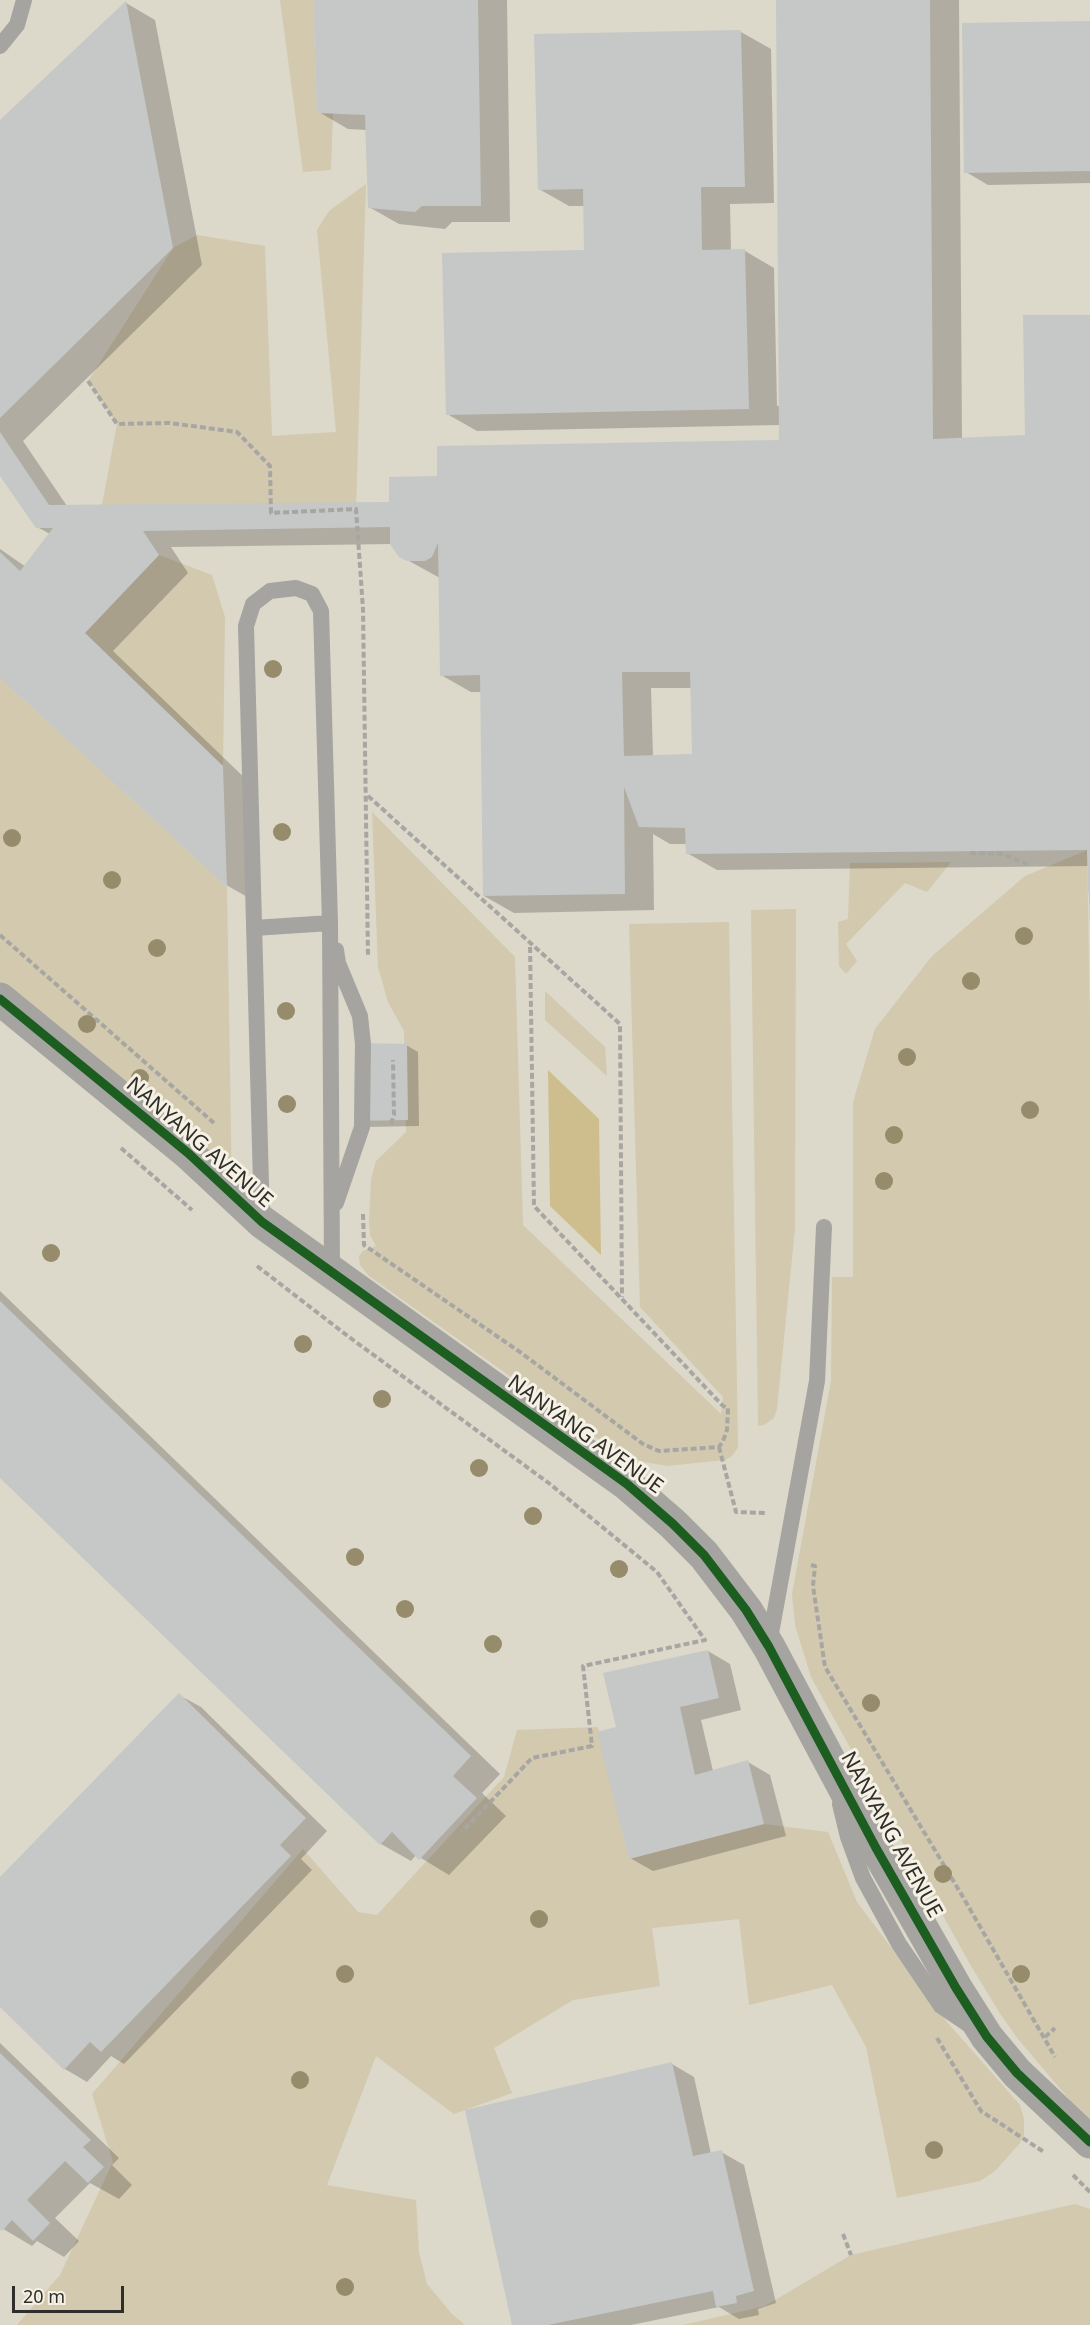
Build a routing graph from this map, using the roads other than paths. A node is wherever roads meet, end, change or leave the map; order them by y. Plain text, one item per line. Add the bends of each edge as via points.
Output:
1 (24, 0) edge
2 (0, 46) edge
3 (330, 923) junction
4 (254, 928) junction
5 (0, 999) edge
6 (333, 1214) junction
7 (262, 1222) junction
8 (824, 1227) dead end
9 (332, 1272) junction
10 (769, 1647) junction
11 (1090, 2142) edge

1 - 2 lane via 17,25
3 - 4 lane
3 - 4 lane via 321,611 312,594 296,588 270,591 253,604 246,626
3 - 6 lane
3 - 6 lane via 338,963 360,1016 363,1044 362,1126
4 - 7 lane
5 - 7 street, NANYANG AVENUE via 188,1153
6 - 9 lane
7 - 9 street, NANYANG AVENUE
8 - 10 lane via 817,1381
9 - 10 street, NANYANG AVENUE via 627,1485 666,1518 704,1555
10 - 11 street, NANYANG AVENUE via 916,1918 987,2037 1017,2073

